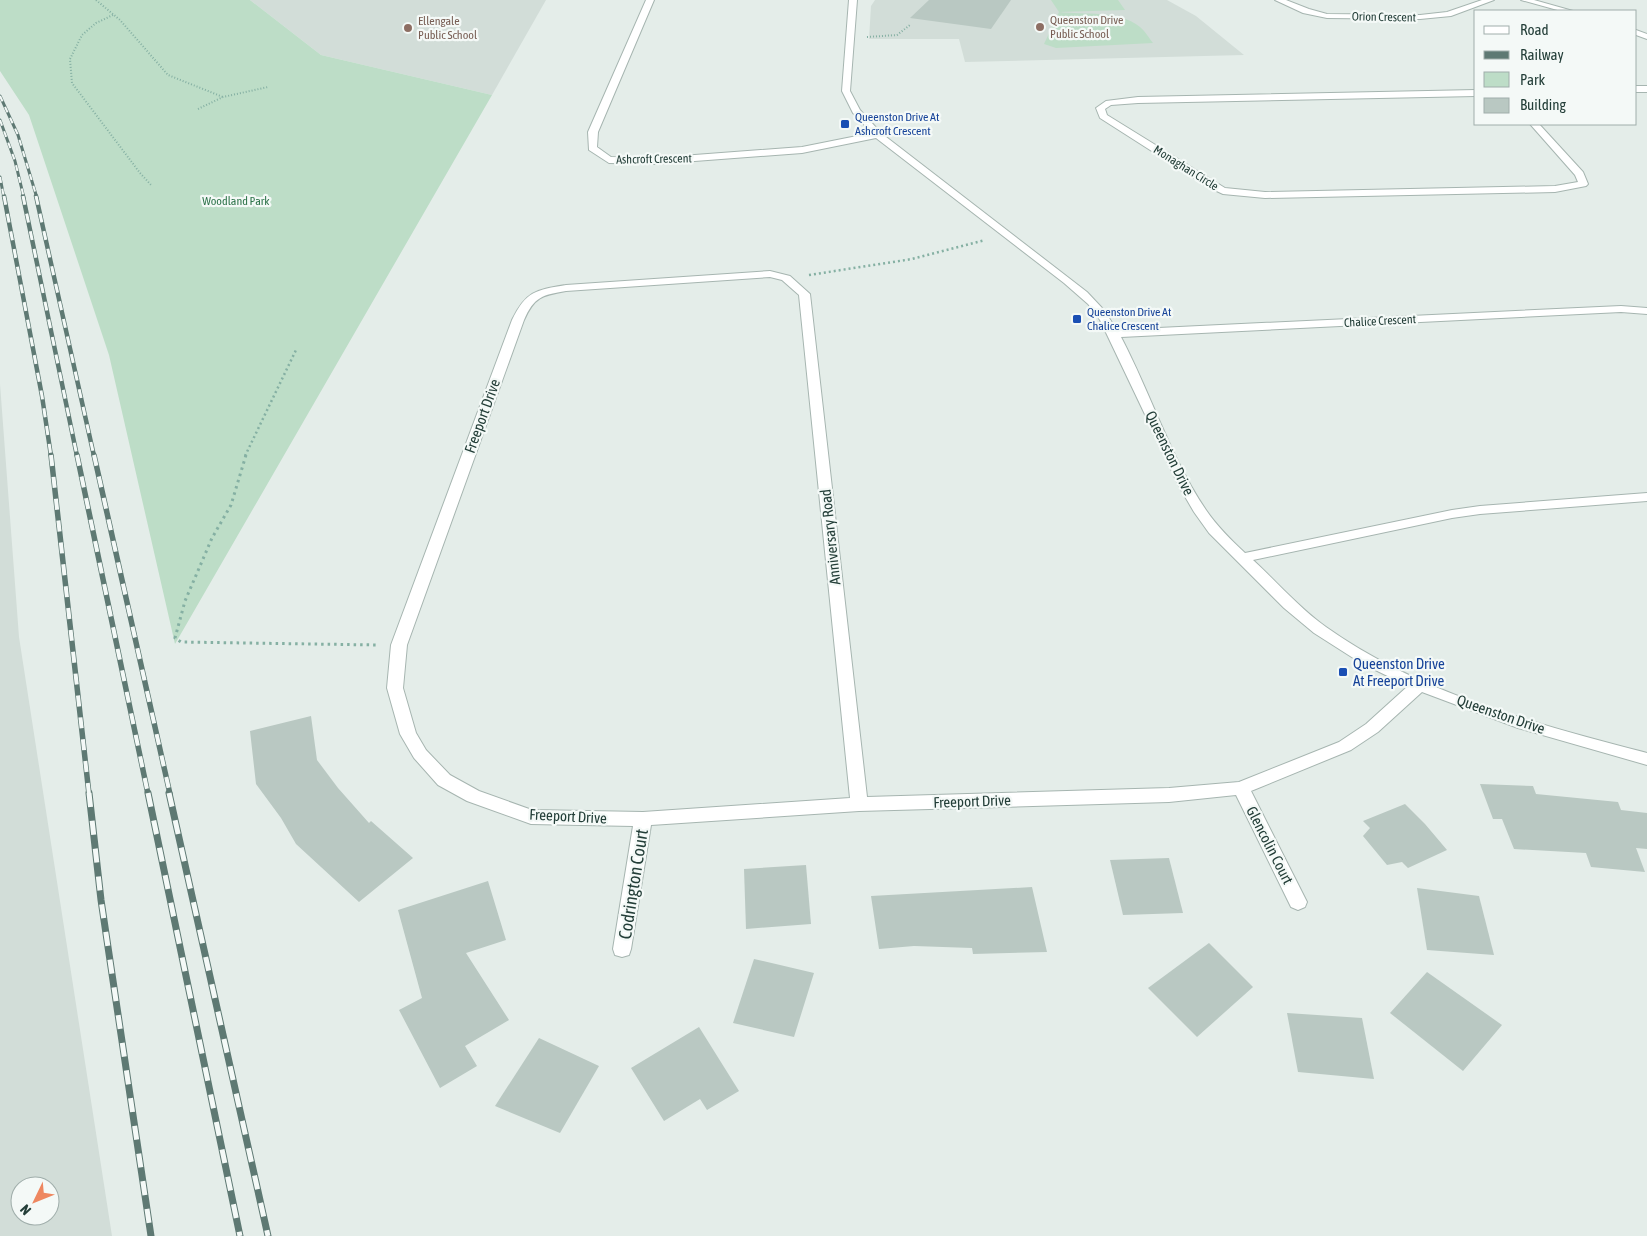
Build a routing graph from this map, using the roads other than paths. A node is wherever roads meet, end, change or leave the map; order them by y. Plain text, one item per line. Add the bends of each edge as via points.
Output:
1 (650, 0) edge
2 (852, 0) edge
3 (1279, 0) edge
4 (1490, 0) edge
5 (1525, 0) edge
6 (1565, 10) edge
7 (1474, 94) edge
8 (1535, 125) edge
9 (878, 135) junction
10 (786, 278) joint
11 (1647, 310) edge
12 (1114, 334) junction
13 (1647, 497) edge
14 (1242, 558) junction
15 (1420, 685) junction
16 (1647, 759) edge
17 (1241, 788) junction
18 (859, 804) junction
19 (643, 819) junction
20 (1298, 902) dead end
21 (622, 949) dead end

1 - 9 street, Ashcroft Crescent via 593,132 592,148 609,160 639,162 802,150
2 - 9 street, Queenston Drive via 846,91 856,111
3 - 4 street, Orion Crescent via 1327,16 1404,17 1442,15
5 - 6 street
7 - 8 street, Monaghan Circle via 1138,100 1109,103 1100,108 1103,116 1211,185 1223,191 1265,195 1547,189 1583,184 1580,174
9 - 12 street, Queenston Drive via 1068,281 1092,302
10 - 18 street, Anniversary Road via 804,294
10 - 19 street, Freeport Drive via 770,274 566,288 538,293 525,302 399,645 395,688 408,734 420,754 444,780 473,796 531,817
11 - 12 street, Chalice Crescent
12 - 14 street, Queenston Drive via 1177,471 1200,511
13 - 14 street via 1452,514
14 - 15 street, Queenston Drive via 1294,610 1330,636
15 - 16 street, Queenston Drive via 1490,712
15 - 17 street, Freeport Drive via 1372,728 1345,746
17 - 18 street, Freeport Drive via 1169,795
17 - 20 street, Glencolin Court
18 - 19 street, Freeport Drive
19 - 21 street, Codrington Court

